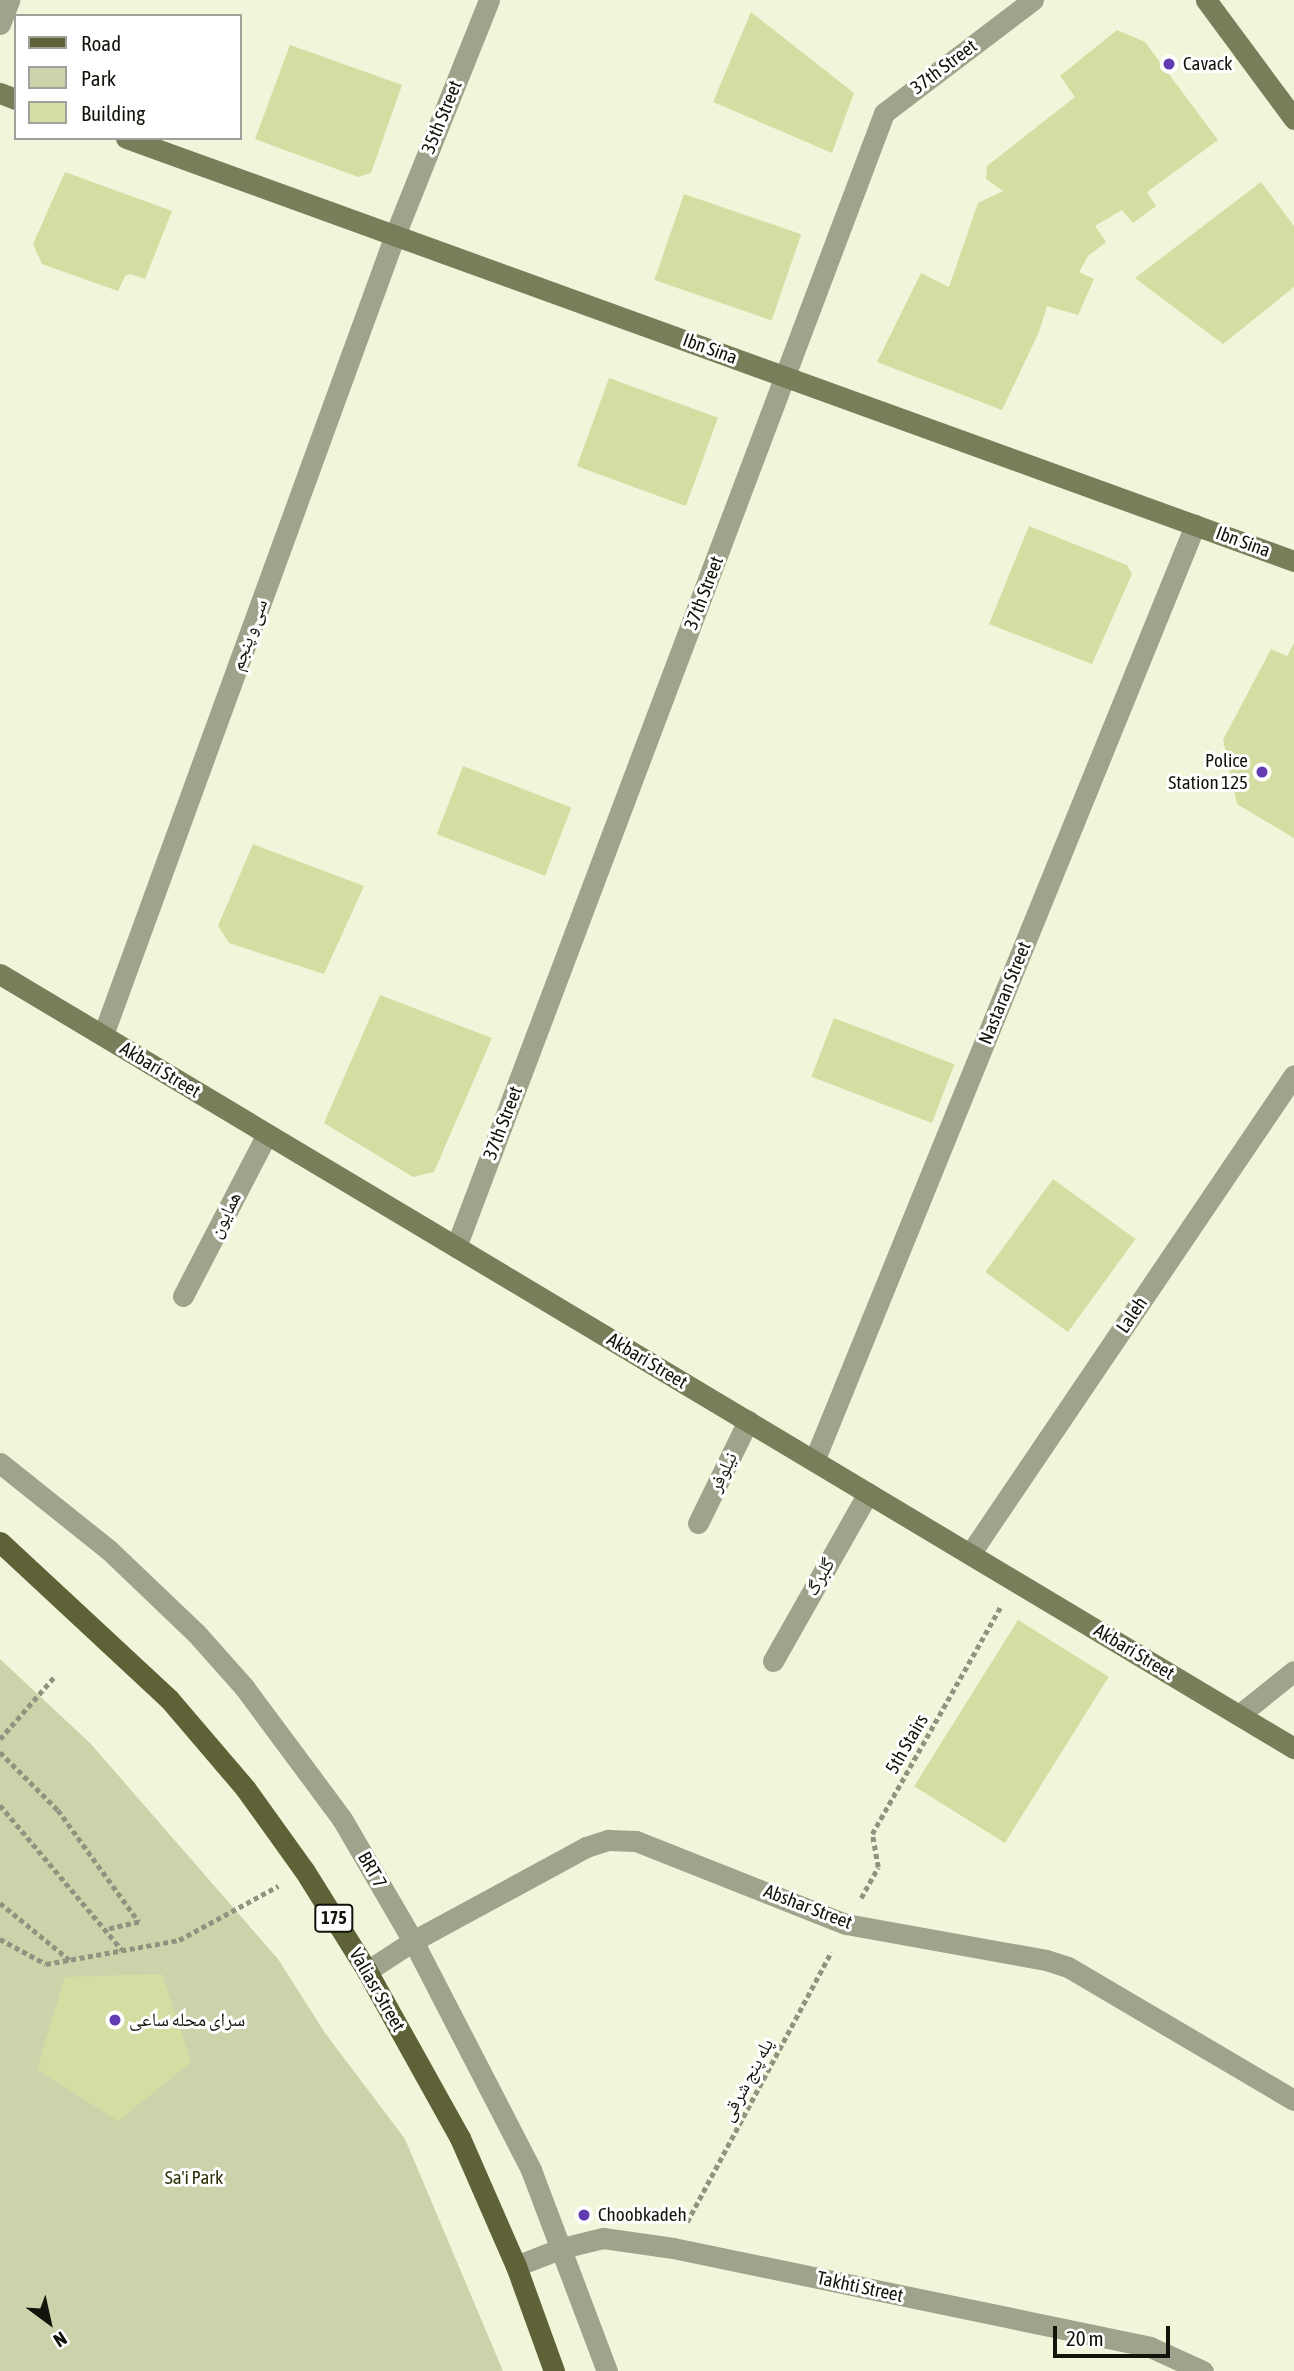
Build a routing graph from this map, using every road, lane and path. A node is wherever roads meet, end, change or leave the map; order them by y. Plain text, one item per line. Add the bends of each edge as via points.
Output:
1 (9, 0) edge
2 (489, 0) edge
3 (1033, 0) edge
4 (1206, 0) edge
5 (0, 24) edge
6 (1294, 119) edge
7 (132, 140) edge
8 (395, 234) junction
9 (786, 376) junction
10 (1195, 525) junction
11 (1294, 561) edge
12 (0, 974) edge
13 (103, 1035) junction
14 (1294, 1075) edge
15 (267, 1134) junction
16 (456, 1247) junction
17 (183, 1296) dead end
18 (748, 1421) junction
19 (814, 1461) junction
20 (0, 1463) edge
21 (868, 1493) junction
22 (698, 1523) dead end
23 (0, 1542) edge
24 (970, 1554) junction
25 (1015, 1581) junction
26 (772, 1661) dead end
27 (1294, 1671) edge
28 (55, 1676) dead end
29 (1239, 1715) junction
30 (0, 1739) edge
31 (1294, 1748) edge
32 (0, 1752) edge
33 (0, 1805) edge
34 (0, 1903) edge
35 (251, 1903) dead end
36 (845, 1924) junction
37 (105, 1930) junction
38 (0, 1939) edge
39 (413, 1941) junction
40 (122, 1951) junction
41 (70, 1960) junction
42 (367, 1971) junction
43 (1294, 2101) edge
44 (562, 2248) junction
45 (673, 2248) junction
46 (516, 2266) junction
47 (554, 2371) edge
48 (607, 2371) edge
49 (1203, 2371) edge

1 - 5 street
2 - 8 street, 35th Street
3 - 9 street, 37th Street via 884,113
4 - 6 street
7 - 8 street, Ibn Sina
8 - 9 street, Ibn Sina
8 - 13 street, سی و پنجم
9 - 10 street, Ibn Sina
9 - 16 street, 37th Street
10 - 11 street, Ibn Sina
10 - 19 street, Nastaran Street
12 - 13 street, Akbari Street
13 - 15 street, Akbari Street
14 - 24 street, Laleh
15 - 16 street, Akbari Street
15 - 17 street, همایون
16 - 18 street, Akbari Street
18 - 19 street, Akbari Street
18 - 22 street, نیلوفر
19 - 21 street, Akbari Street
20 - 39 street, BRT 7 via 148,1586 244,1687 342,1819
21 - 24 street, Akbari Street
21 - 26 street, گلبرگ
23 - 42 main road, Valiasr Street / 175 via 169,1699 245,1788 304,1870
24 - 25 street, Akbari Street
25 - 29 street, Akbari Street
25 - 36 path, 5th Stairs via 872,1834 878,1867
27 - 29 street
28 - 30 path
29 - 31 street, Akbari Street
32 - 37 path via 58,1810 139,1922
33 - 37 path
34 - 41 path
35 - 40 path via 179,1940
36 - 39 street, Abshar Street via 664,1850 636,1841 608,1840 586,1847
36 - 43 street, Abshar Street via 1068,1967
36 - 45 path, پله پنج شرقی
37 - 40 path
38 - 41 path via 46,1964
39 - 42 street, Abshar Street
39 - 44 street, BRT 7 via 531,2169
40 - 41 path
42 - 46 main road, Valiasr Street / 175 via 460,2138
44 - 45 street, Takhti Street via 603,2238
44 - 46 street, Takhti Street
44 - 48 street, BRT 7
45 - 49 street, Takhti Street via 1150,2347
46 - 47 main road, Valiasr Street / 175

